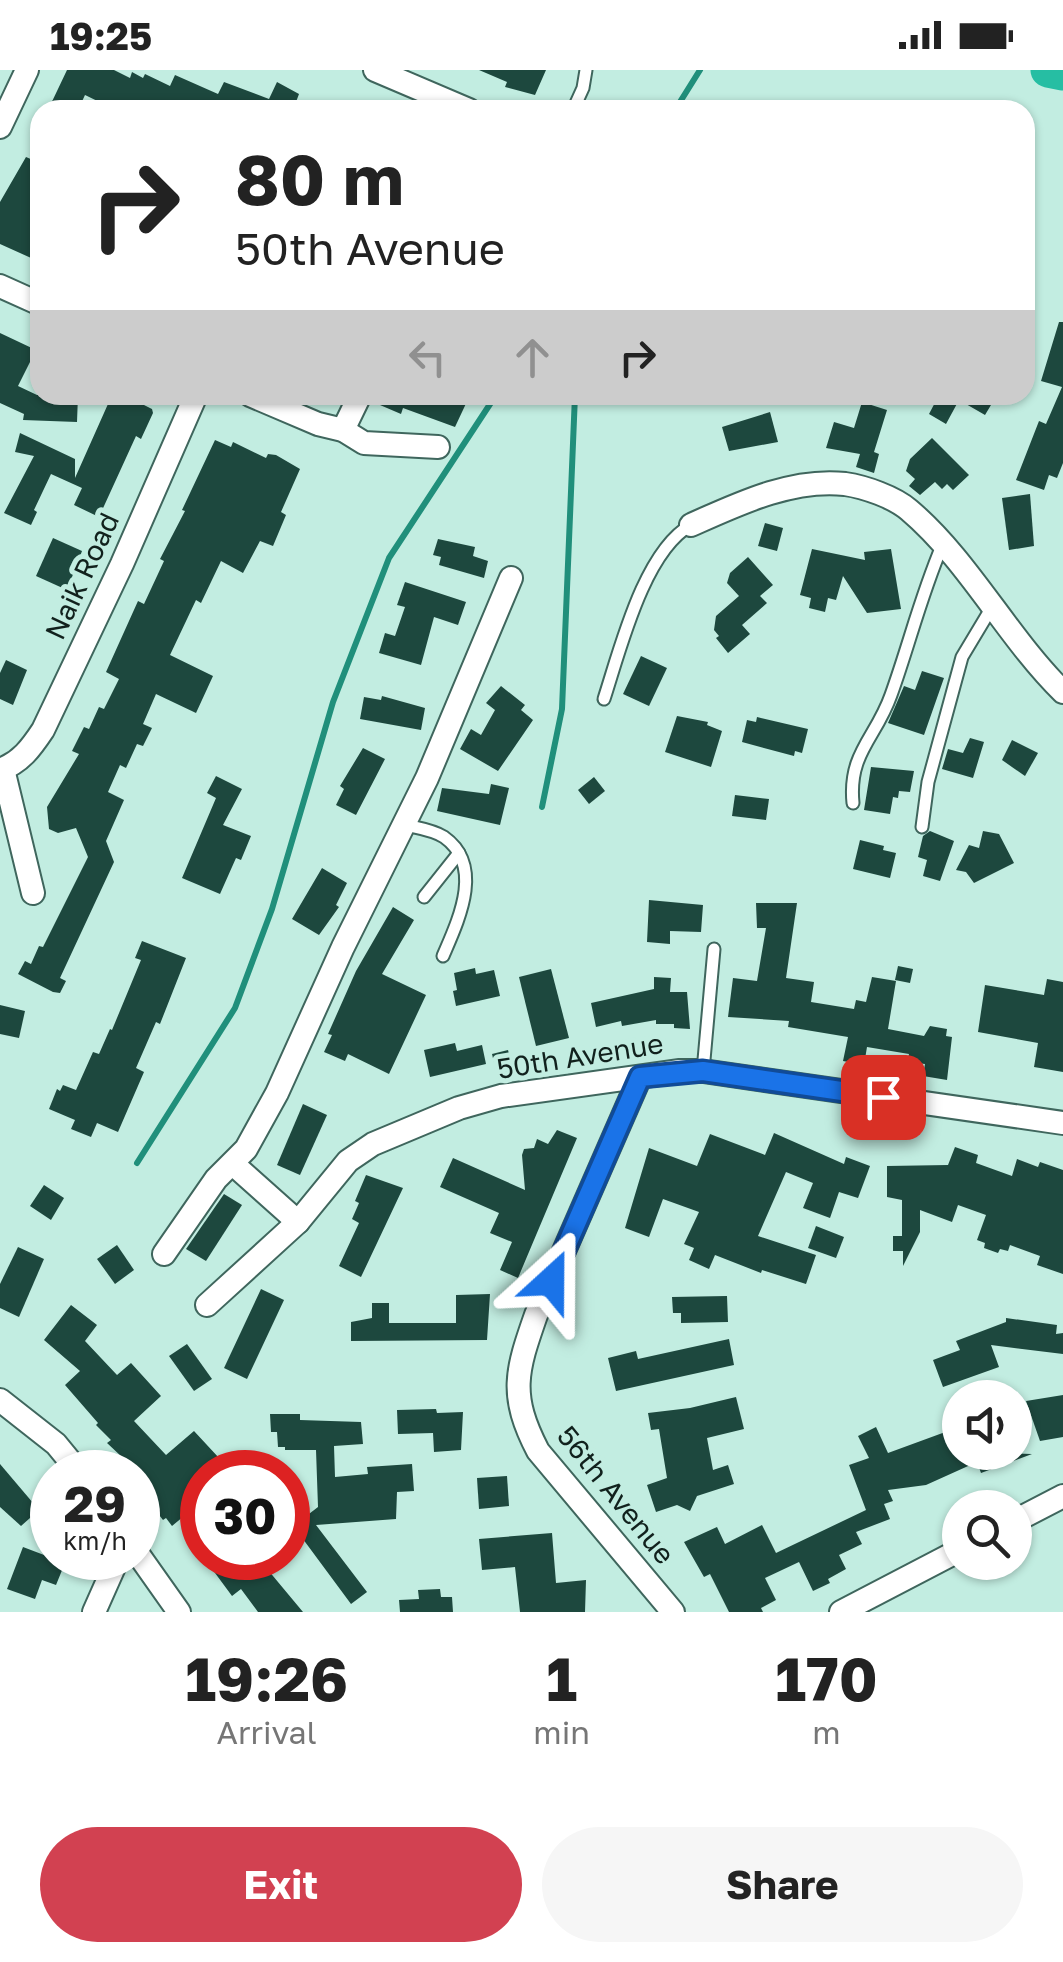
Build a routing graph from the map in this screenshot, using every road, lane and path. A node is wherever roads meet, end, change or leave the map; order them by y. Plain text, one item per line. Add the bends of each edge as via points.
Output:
1 (27, 70) edge
2 (375, 70) edge
3 (586, 70) edge
4 (446, 100) edge
5 (578, 100) edge
6 (0, 127) edge
7 (0, 286) edge
8 (30, 300) edge
9 (192, 405) edge
10 (273, 405) edge
11 (355, 405) edge
12 (343, 430) junction
13 (438, 447) dead end
14 (691, 525) joint
15 (942, 546) junction
16 (510, 578) dead end
17 (992, 607) junction
18 (1063, 692) edge
19 (604, 699) dead end
20 (2, 769) edge
21 (853, 803) dead end
22 (405, 825) junction
23 (922, 827) dead end
24 (459, 853) junction
25 (33, 893) dead end
26 (424, 898) dead end
27 (714, 949) dead end
28 (444, 956) dead end
29 (703, 1071) junction
30 (640, 1077) junction
31 (1063, 1123) edge
32 (233, 1164) junction
33 (298, 1222) junction
34 (164, 1254) dead end
35 (208, 1305) dead end
36 (0, 1400) edge
37 (61, 1450) edge
38 (1063, 1496) edge
39 (1032, 1512) edge
40 (942, 1559) edge
41 (108, 1580) edge
42 (157, 1580) edge
43 (94, 1612) edge
44 (180, 1612) edge
45 (674, 1612) edge
46 (841, 1612) edge

1 - 6 street
2 - 4 street
3 - 5 lane
7 - 8 street
9 - 20 street, Naik Road via 43,730 30,750
10 - 12 street
11 - 12 street
12 - 13 street via 364,442
14 - 15 street via 767,494 844,484 907,508
14 - 19 lane via 647,578
15 - 17 street
15 - 21 lane via 891,697 852,770
16 - 22 street
17 - 18 street
17 - 23 lane via 962,657
20 - 25 street, Naik Road
22 - 24 lane via 440,834
22 - 32 street via 277,1092
24 - 26 lane
24 - 28 lane via 463,910
27 - 29 lane
29 - 30 street, 50th Avenue
29 - 31 street, 50th Avenue
30 - 33 street, 50th Avenue via 501,1096 406,1128 348,1160
30 - 45 street, 56th Avenue via 536,1315 518,1396 522,1422 538,1451
32 - 33 street
32 - 34 street
33 - 35 street, 50th Avenue
36 - 37 street
38 - 39 street
40 - 46 street
41 - 43 street
42 - 44 street

